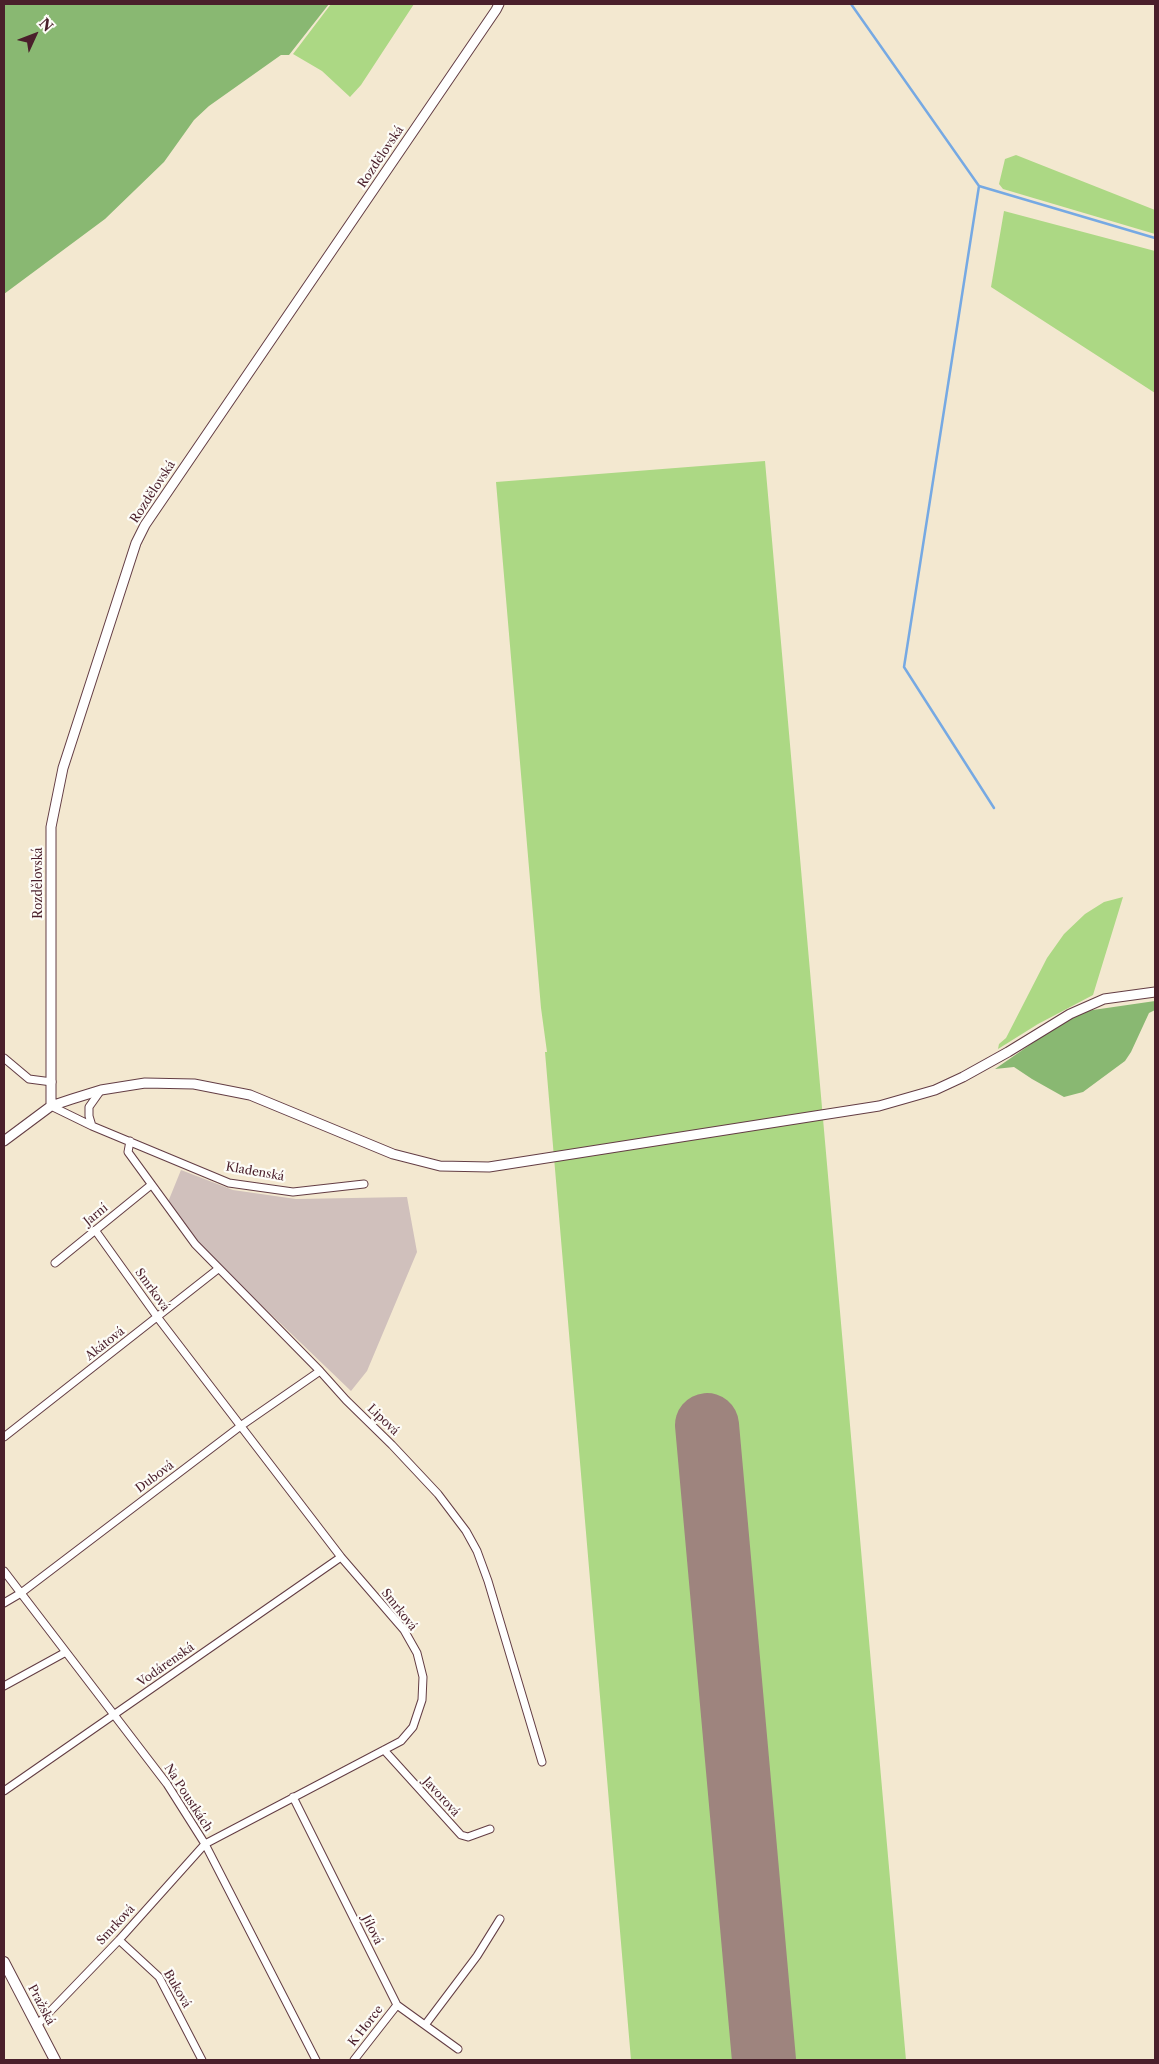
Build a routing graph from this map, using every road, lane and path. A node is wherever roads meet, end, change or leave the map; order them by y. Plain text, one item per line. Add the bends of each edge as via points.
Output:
1 (499, 4) edge
2 (1155, 992) edge
3 (4, 1058) edge
4 (52, 1082) junction
5 (101, 1090) junction
6 (50, 1106) junction
7 (92, 1126) junction
8 (4, 1141) edge
9 (130, 1141) junction
10 (364, 1184) dead end
11 (152, 1185) junction
12 (94, 1230) junction
13 (55, 1263) dead end
14 (218, 1269) junction
15 (158, 1318) junction
16 (320, 1371) junction
17 (242, 1425) junction
18 (4, 1437) edge
19 (341, 1557) junction
20 (4, 1571) edge
21 (21, 1593) junction
22 (4, 1603) edge
23 (66, 1652) junction
24 (4, 1686) edge
25 (114, 1715) junction
26 (384, 1750) junction
27 (542, 1762) dead end
28 (4, 1791) edge
29 (293, 1797) junction
30 (490, 1829) dead end
31 (205, 1844) junction
32 (500, 1919) dead end
33 (118, 1940) junction
34 (4, 1962) edge
35 (397, 2005) junction
36 (37, 2025) junction
37 (425, 2025) junction
38 (458, 2049) dead end
39 (55, 2060) edge
40 (202, 2060) edge
41 (316, 2060) edge
42 (354, 2060) edge

1 - 4 street, Rozdělovská via 145,525 136,543 63,768 51,827
2 - 5 street via 1104,999 1070,1014 1008,1052 935,1090 879,1106 489,1167 440,1166 393,1154 250,1095 194,1084 145,1083
3 - 4 street via 29,1079
4 - 6 street, Rozdělovská
5 - 6 street
5 - 7 street via 89,1107
6 - 7 street, Kladenská
6 - 8 street
7 - 9 street, Kladenská
9 - 10 street, Kladenská via 229,1183 294,1192
9 - 11 street, Lipová via 128,1152
11 - 12 street, Jarní
11 - 14 street, Lipová via 195,1244
12 - 13 street, Jarní
12 - 15 street, Smrková
14 - 15 street, Akátová
14 - 16 street, Lipová
15 - 17 street, Smrková
15 - 18 street, Akátová
16 - 17 street, Dubová
16 - 27 street, Lipová via 431,1487 466,1531 488,1582
17 - 19 street, Smrková
17 - 21 street, Dubová
19 - 25 street, Vodárenská
19 - 26 street, Smrková via 404,1630 417,1653 423,1677 422,1700 412,1727 401,1740
20 - 21 street, Na Poustkách
21 - 22 street, Dubová
21 - 23 street, Na Poustkách
23 - 24 street
23 - 25 street, Na Poustkách
25 - 28 street, Vodárenská
25 - 31 street, Na Poustkách via 168,1784
26 - 29 street, Smrková
26 - 30 street, Javorová via 461,1835 468,1837
29 - 31 street, Smrková
29 - 35 street, Jílová
31 - 33 street, Smrková
31 - 41 street, Na Poustkách
32 - 37 street
33 - 36 street, Smrková
33 - 40 street, Buková via 159,1977
34 - 36 main road, Pražská
35 - 37 street, Jílová
35 - 42 street, K Horce
36 - 39 main road, Pražská
37 - 38 street, Jílová

